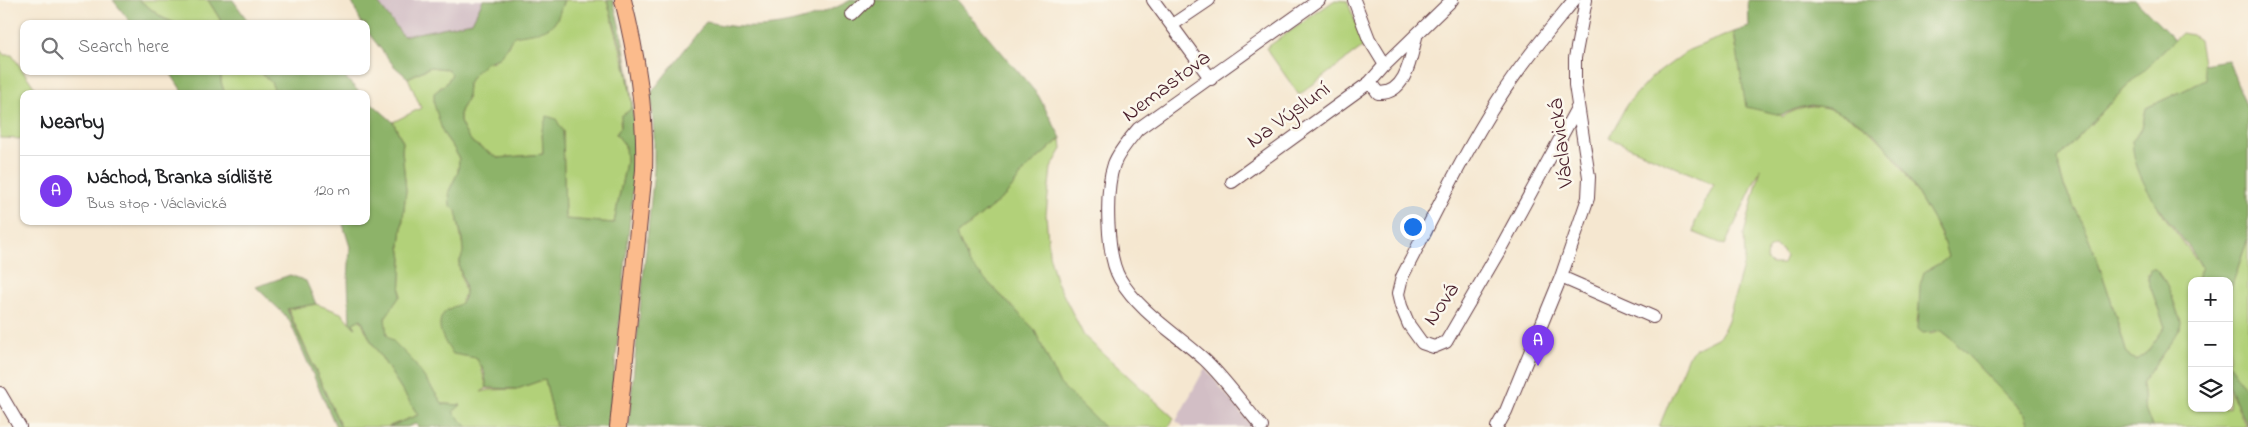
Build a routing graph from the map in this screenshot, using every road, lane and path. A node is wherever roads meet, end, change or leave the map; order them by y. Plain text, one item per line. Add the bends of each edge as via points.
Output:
1 (622, 0) edge
2 (867, 0) edge
3 (1153, 0) edge
4 (1209, 0) edge
5 (1319, 0) edge
6 (1354, 0) edge
7 (1452, 0) edge
8 (1574, 0) edge
9 (1586, 0) edge
10 (852, 15) dead end
11 (1172, 25) junction
12 (1416, 37) junction
13 (1385, 65) junction
14 (1211, 79) junction
15 (1370, 82) junction
16 (1578, 106) junction
17 (1232, 182) dead end
18 (1561, 277) junction
19 (1653, 317) dead end
20 (0, 393) edge
21 (20, 427) edge
22 (618, 427) edge
23 (1262, 427) edge
24 (1497, 427) edge

1 - 22 main road via 642,94 645,136
2 - 10 street
3 - 11 street
4 - 11 street
5 - 14 street, Nemastova
6 - 13 street via 1369,39
7 - 12 street, Na Výsluní
8 - 16 street, Nová via 1497,101 1402,277 1398,294 1401,306 1422,343 1434,347 1446,342
9 - 16 street, Václavická via 1575,58
11 - 14 street
12 - 13 street, Na Výsluní
12 - 15 street, Na Výsluní via 1400,83 1385,93 1378,93
13 - 15 street, Na Výsluní
14 - 23 street, Nemastova via 1138,130 1125,145 1114,164 1108,204 1109,245 1119,278 1136,301 1206,361
15 - 17 street, Na Výsluní
16 - 18 street, Václavická via 1589,177 1588,198
18 - 19 street
18 - 24 street, Václavická
20 - 21 street

